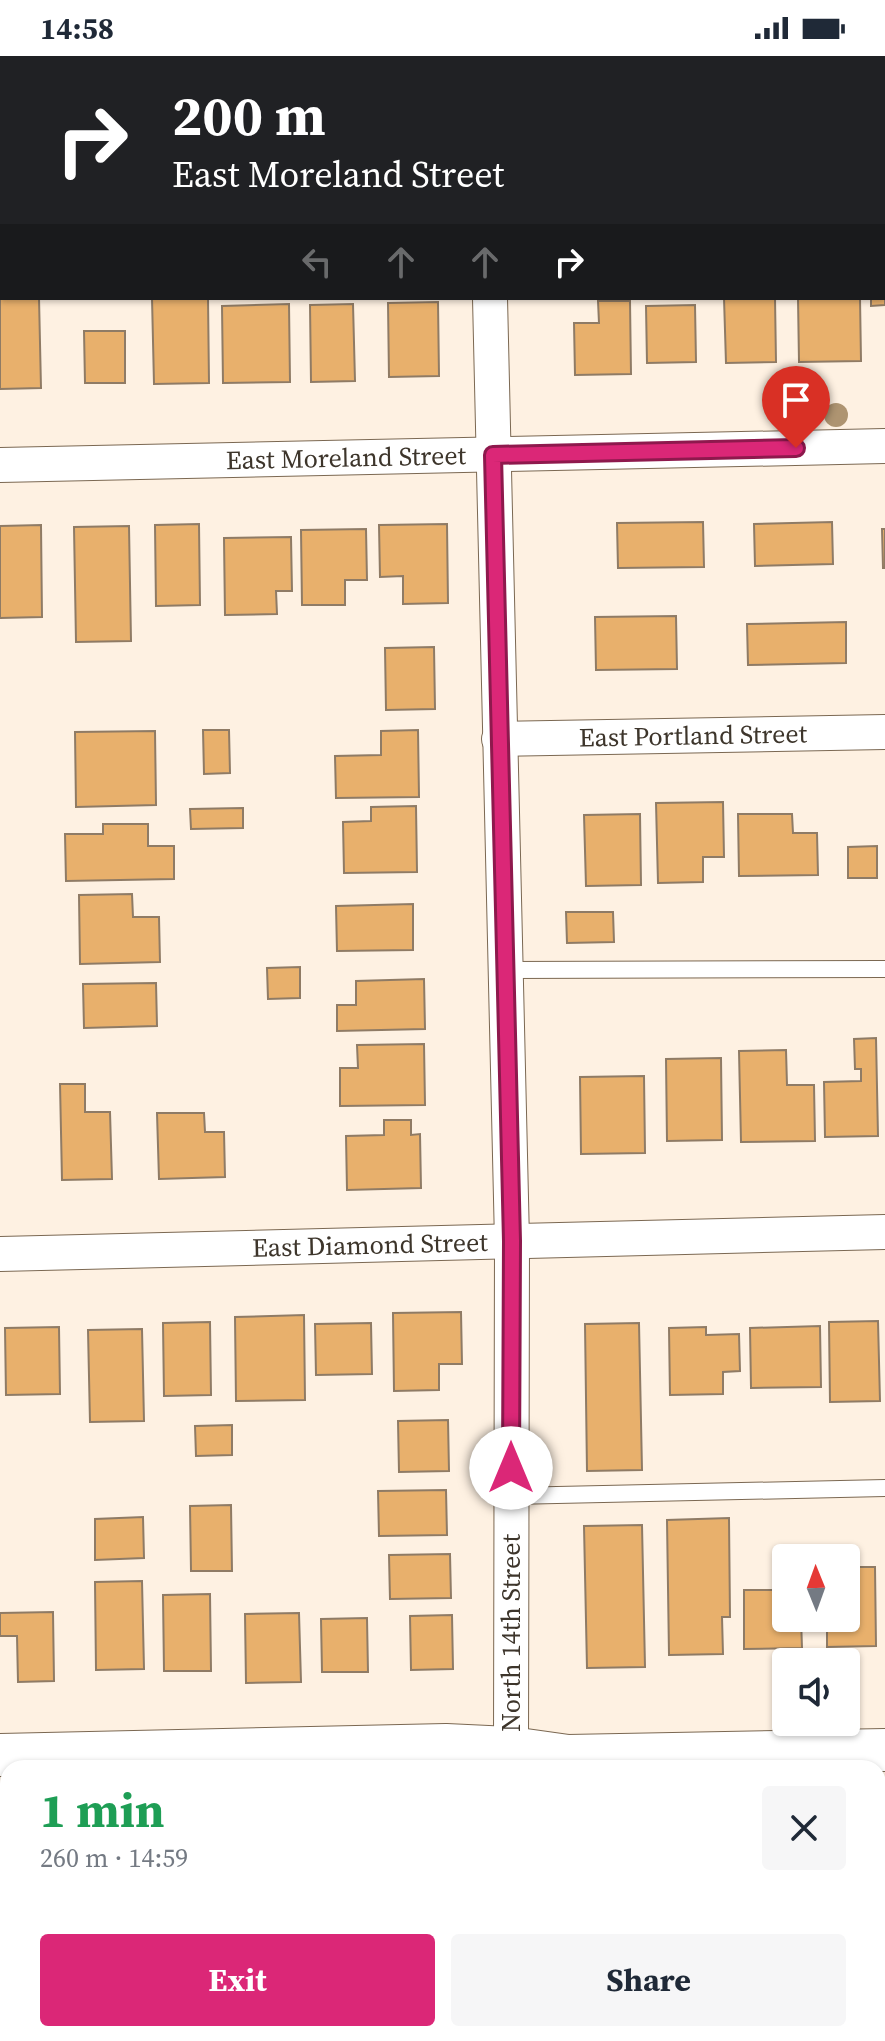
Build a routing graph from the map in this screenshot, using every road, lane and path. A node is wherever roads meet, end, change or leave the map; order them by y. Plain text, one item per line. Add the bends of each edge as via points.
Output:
1 (490, 300) edge
2 (885, 446) edge
3 (493, 455) junction
4 (0, 465) edge
5 (885, 732) edge
6 (499, 739) junction
7 (885, 969) edge
8 (505, 970) junction
9 (885, 1232) edge
10 (512, 1241) junction
11 (0, 1254) edge
12 (885, 1488) edge
13 (511, 1496) junction
14 (885, 1750) edge
15 (0, 1755) edge
16 (510, 1758) edge
17 (777, 1760) edge

1 - 3 street, North 14th Street
2 - 3 street, East Moreland Street
3 - 4 street, East Moreland Street
3 - 6 street, North 14th Street
5 - 6 street, East Portland Street
6 - 8 street, North 14th Street
7 - 8 lane
8 - 10 street, North 14th Street
9 - 10 street, East Diamond Street
10 - 11 street, East Diamond Street
10 - 13 street, North 14th Street
12 - 13 lane
13 - 16 street, North 14th Street
14 - 17 street
15 - 16 street via 446,1745
16 - 17 street

